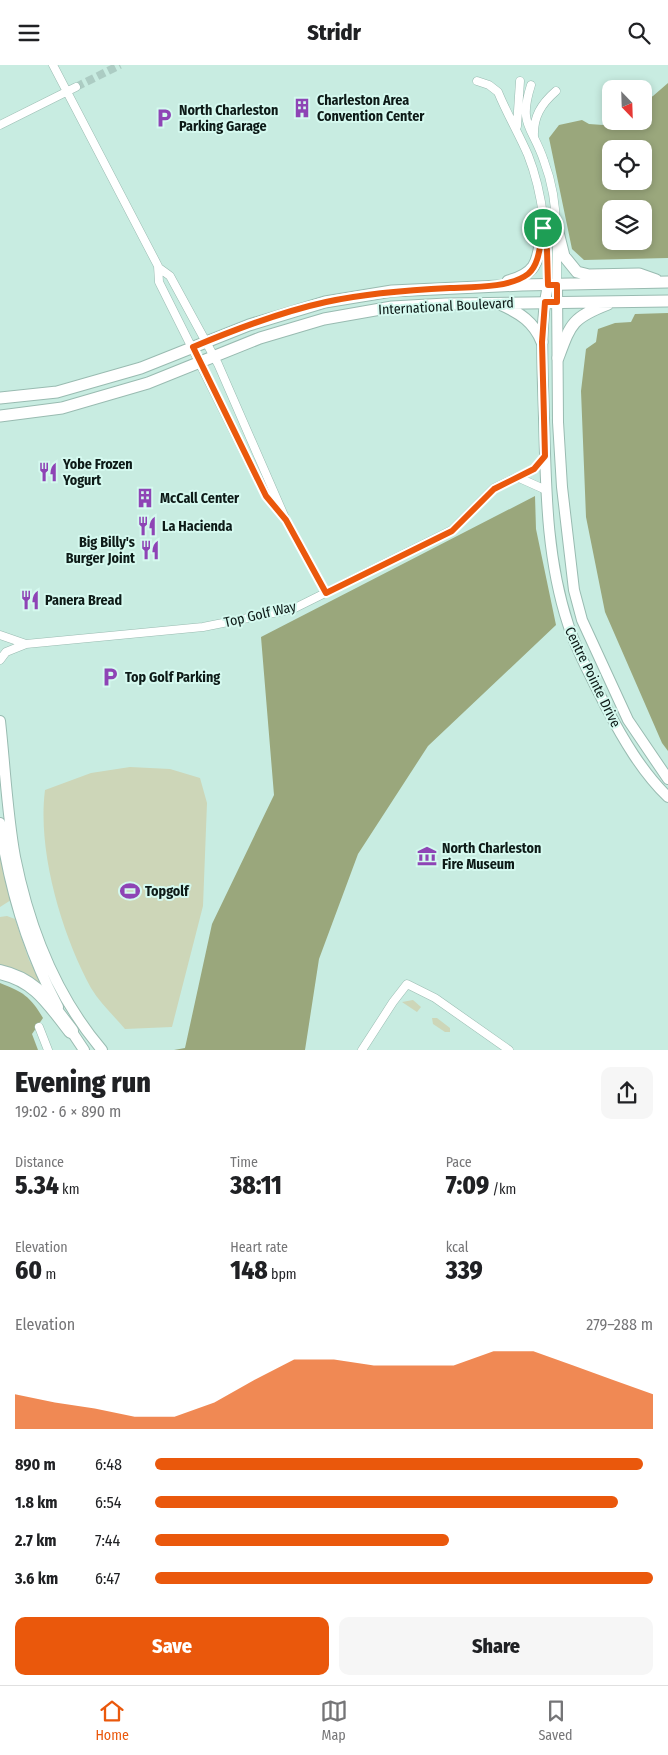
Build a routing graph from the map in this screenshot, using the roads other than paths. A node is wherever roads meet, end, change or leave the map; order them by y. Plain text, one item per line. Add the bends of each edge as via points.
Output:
1 (53, 65) edge
2 (477, 81) dead end
3 (520, 81) dead end
4 (531, 85) dead end
5 (76, 87) tunnel mouth
6 (556, 91) dead end
7 (67, 92) junction
8 (0, 125) edge
9 (517, 129) junction
10 (534, 139) junction
11 (556, 224) junction
12 (543, 228) junction
13 (159, 268) junction
14 (665, 282) edge
15 (553, 285) junction
16 (490, 286) junction
17 (614, 301) junction
18 (668, 301) edge
19 (496, 302) junction
20 (545, 302) junction
21 (557, 302) junction
22 (205, 342) junction
23 (542, 342) junction
24 (193, 347) junction
25 (213, 357) junction
26 (558, 357) junction
27 (200, 362) junction
28 (0, 398) edge
29 (0, 416) edge
30 (545, 456) junction
31 (517, 477) junction
32 (546, 490) junction
33 (286, 520) junction
34 (326, 593) junction
35 (0, 635) edge
36 (26, 644) junction
37 (0, 660) edge
38 (0, 721) edge
39 (668, 779) edge
40 (668, 797) edge
41 (0, 823) edge
42 (0, 972) edge
43 (39, 1027) dead end
44 (70, 1031) junction
45 (48, 1050) edge
46 (84, 1050) edge
47 (102, 1050) edge
48 (362, 1050) edge
49 (508, 1050) edge

1 - 7 street
2 - 9 street via 498,92
3 - 9 street
4 - 10 street via 525,118
5 - 7 street
6 - 10 street via 545,100 537,114
7 - 8 street
7 - 13 street
9 - 12 street via 535,178
10 - 11 street via 550,183
11 - 14 main road via 564,256 577,272 589,275 639,274
11 - 15 street
12 - 15 street
12 - 16 main road via 533,269 520,278
13 - 22 street via 170,276
13 - 24 street via 159,282
14 - 15 main road, International Boulevard
15 - 16 main road, International Boulevard
15 - 20 street, Centre Pointe Drive
15 - 21 street, Centre Pointe Drive
16 - 22 main road, International Boulevard via 392,291 325,302
17 - 18 main road, International Boulevard
17 - 21 main road, International Boulevard
17 - 26 main road via 576,319 568,330
19 - 20 main road, International Boulevard
19 - 23 main road via 525,317
19 - 25 main road, International Boulevard via 392,307 324,319 260,338
20 - 21 main road, International Boulevard
20 - 23 street, Centre Pointe Drive
21 - 26 street, Centre Pointe Drive
22 - 24 main road, International Boulevard
22 - 25 street
23 - 30 street, Centre Pointe Drive
24 - 27 street
24 - 28 main road, International Boulevard via 142,368 57,392
25 - 27 main road, International Boulevard
25 - 33 street via 268,473
26 - 39 street, Centre Pointe Drive via 558,422 574,591 582,620 628,721
27 - 29 main road, International Boulevard via 152,381 62,408
27 - 33 street via 266,496
30 - 31 street, Top Golf Way via 534,469
30 - 32 street, Centre Pointe Drive
31 - 32 street
31 - 34 street, Top Golf Way via 494,489 452,531
32 - 40 street, Centre Pointe Drive via 550,544 564,610 582,659 618,729 651,781
33 - 34 street
34 - 36 street, Top Golf Way via 293,609 203,627
35 - 36 street, Top Golf Way
36 - 37 street, Top Golf Way via 6,652
38 - 47 street via 15,857 40,945 60,991
41 - 44 street via 5,859 30,947
42 - 44 highway via 17,976 32,985
43 - 45 street
44 - 46 street
48 - 49 street via 407,984 435,998

